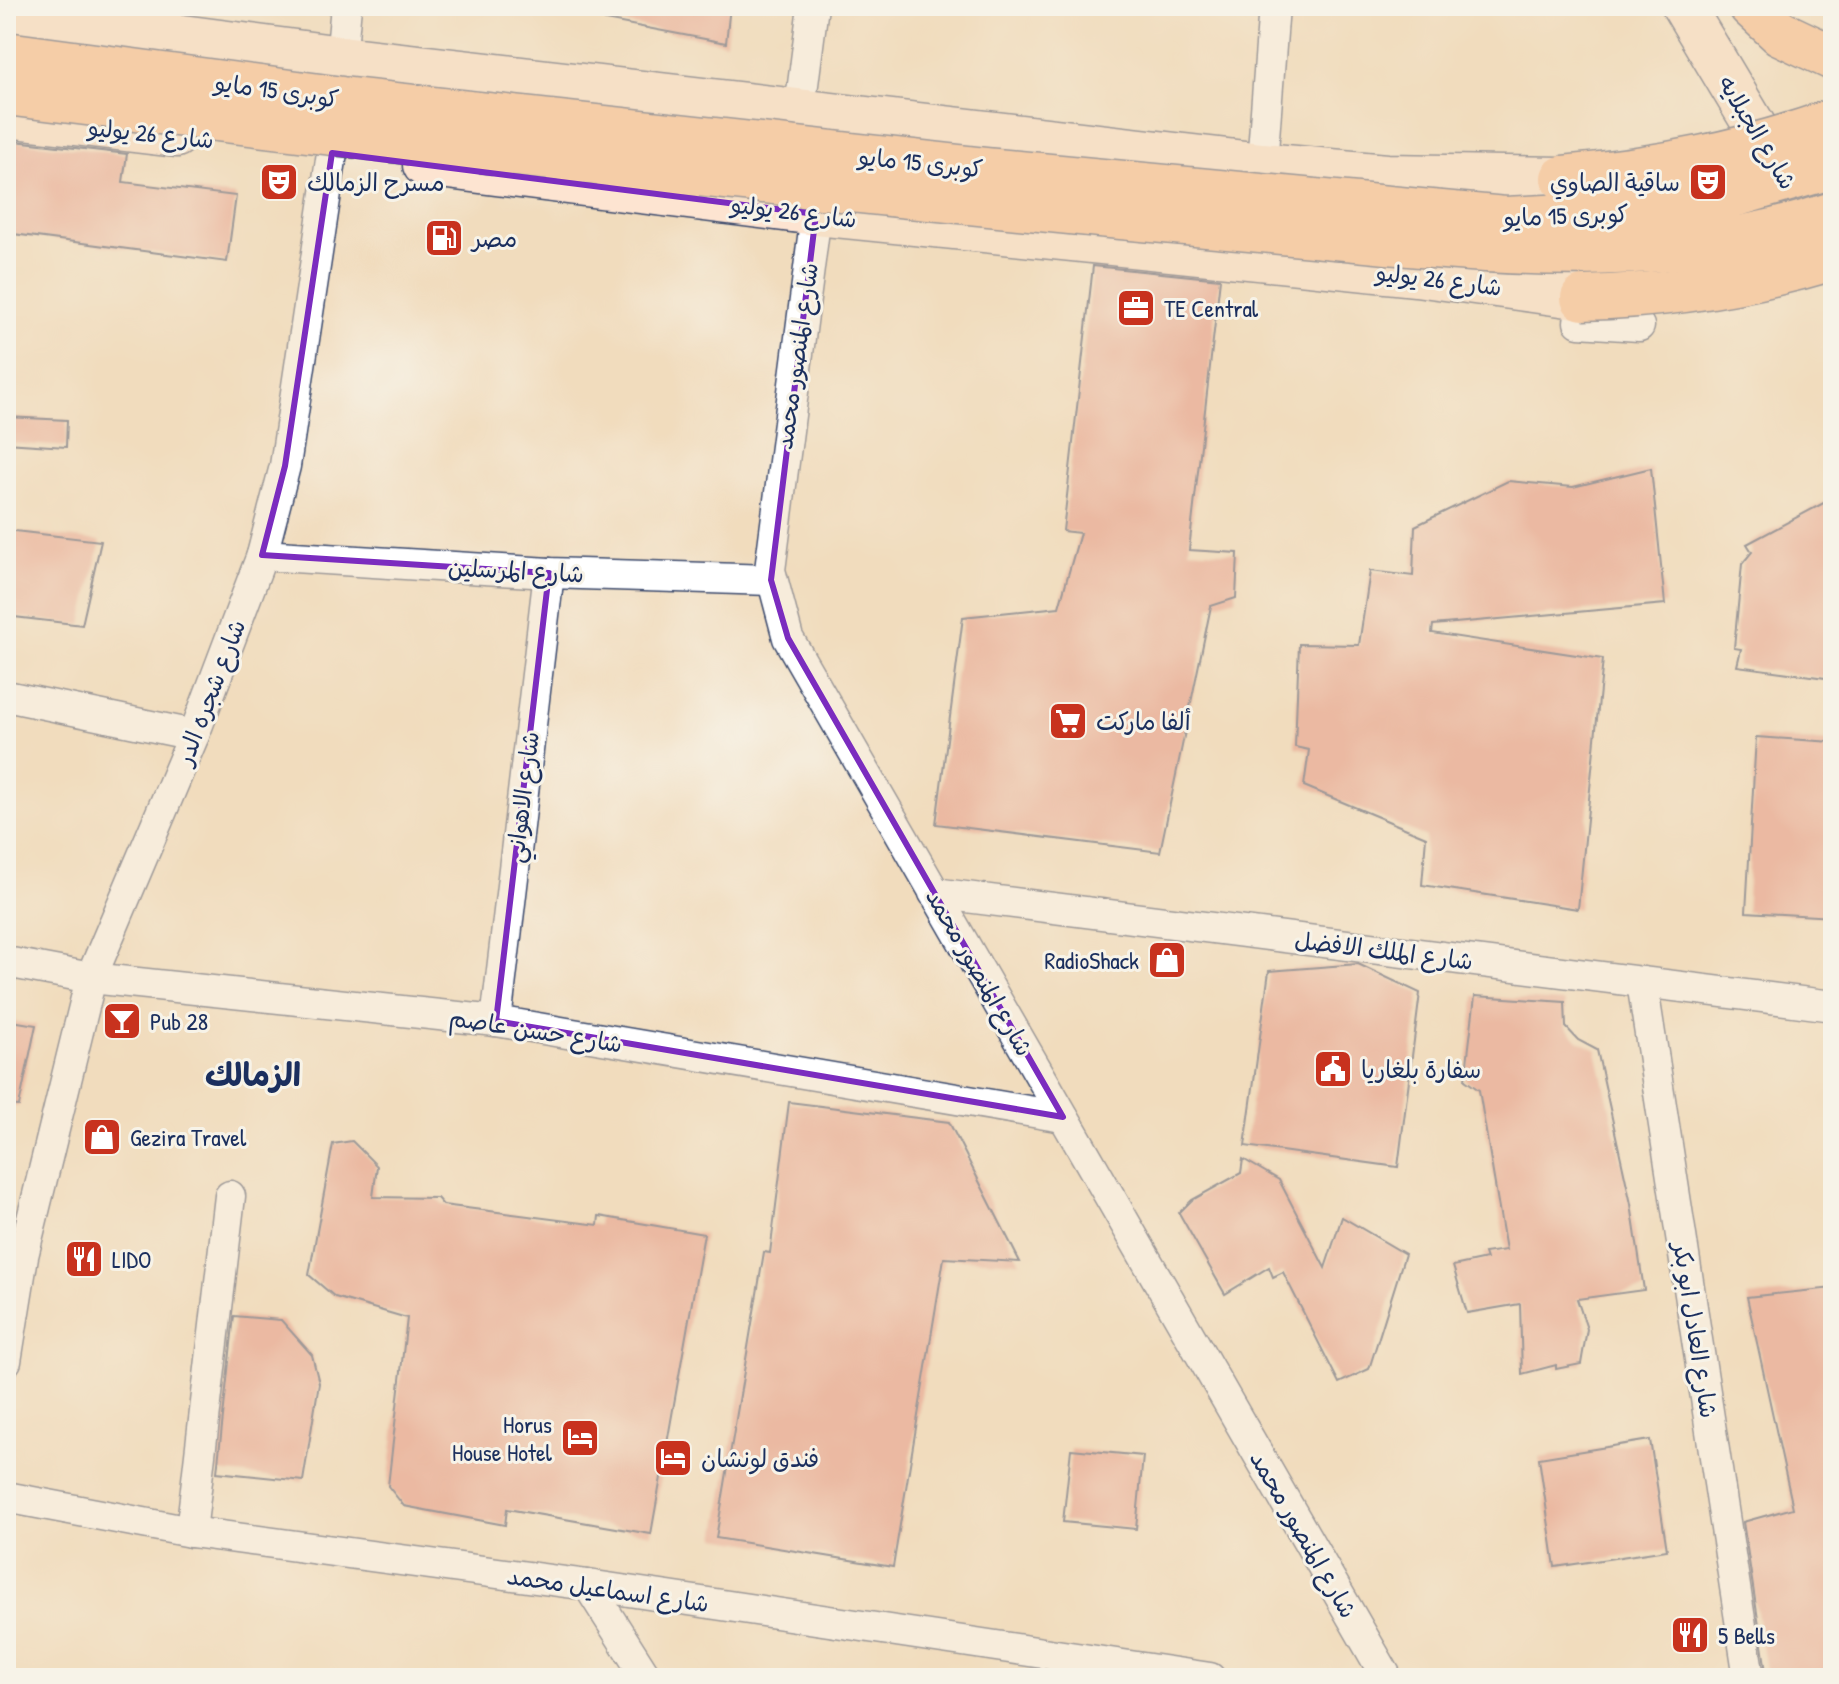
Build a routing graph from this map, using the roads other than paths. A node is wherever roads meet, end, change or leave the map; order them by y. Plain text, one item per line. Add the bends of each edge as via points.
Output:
1 (346, 6) edge
2 (813, 6) edge
3 (1274, 6) edge
4 (1683, 6) edge
5 (1709, 6) edge
6 (6, 13) edge
7 (1766, 20) edge
8 (6, 54) edge
9 (341, 57) junction
10 (1833, 58) edge
11 (6, 93) edge
12 (800, 108) junction
13 (6, 116) edge
14 (1833, 121) edge
15 (332, 153) junction
16 (1262, 164) junction
17 (1833, 166) edge
18 (1563, 178) joint
19 (1833, 203) edge
20 (816, 214) junction
21 (1833, 214) edge
22 (1833, 259) edge
23 (1583, 298) junction
24 (1639, 326) dead end
25 (262, 555) junction
26 (549, 573) junction
27 (771, 580) junction
28 (6, 696) edge
29 (194, 735) junction
30 (934, 893) junction
31 (6, 962) edge
32 (91, 978) junction
33 (1642, 982) junction
34 (1833, 1006) edge
35 (496, 1021) junction
36 (1063, 1117) junction
37 (230, 1196) dead end
38 (6, 1361) edge
39 (6, 1497) edge
40 (191, 1532) junction
41 (588, 1585) junction
42 (647, 1678) edge
43 (1210, 1678) edge
44 (1387, 1678) edge
45 (1749, 1678) edge

1 - 9 street, شارع شجره الدر
2 - 12 street
3 - 16 street
4 - 22 street, شارع الجبلايه
5 - 19 street, شارع الجبلايه
6 - 9 street
7 - 10 highway
8 - 17 highway, كوبرى 15 مايو, bridge via 342,99 1505,219 1646,212 1716,200
9 - 12 street
9 - 15 street, شارع شجره الدر
11 - 21 highway, كوبرى 15 مايو, bridge via 375,139 1502,253 1601,255 1699,247
12 - 16 street
13 - 15 street, شارع 26 يوليو
14 - 18 highway, bridge via 1655,169
15 - 20 street, شارع 26 يوليو
15 - 25 street, شارع شجره الدر via 285,466
16 - 18 street via 1387,175
20 - 23 street, شارع 26 يوليو via 1416,275
20 - 27 street, شارع المنصور محمد
22 - 23 highway, bridge via 1694,292
23 - 24 street via 1579,322
25 - 26 street, شارع المرسلين
25 - 29 street, شارع شجره الدر
26 - 27 street, شارع المرسلين
26 - 35 street, شارع الاهواني
27 - 30 street, شارع المنصور محمد via 788,638
28 - 29 street
29 - 32 street, شارع شجره الدر
30 - 33 street, شارع الملك الافضل
30 - 36 street, شارع المنصور محمد
31 - 32 street, شارع حسن عاصم
32 - 35 street, شارع حسن عاصم
32 - 38 street, شارع شجره الدر via 23,1256
33 - 34 street, شارع الملك الافضل
33 - 45 street, شارع العادل ابو بكر
35 - 36 street, شارع حسن عاصم
36 - 44 street, شارع المنصور محمد
37 - 40 street
39 - 40 street, شارع اسماعيل محمد
40 - 41 street, شارع اسماعيل محمد
41 - 42 street
41 - 43 street, شارع اسماعيل محمد

